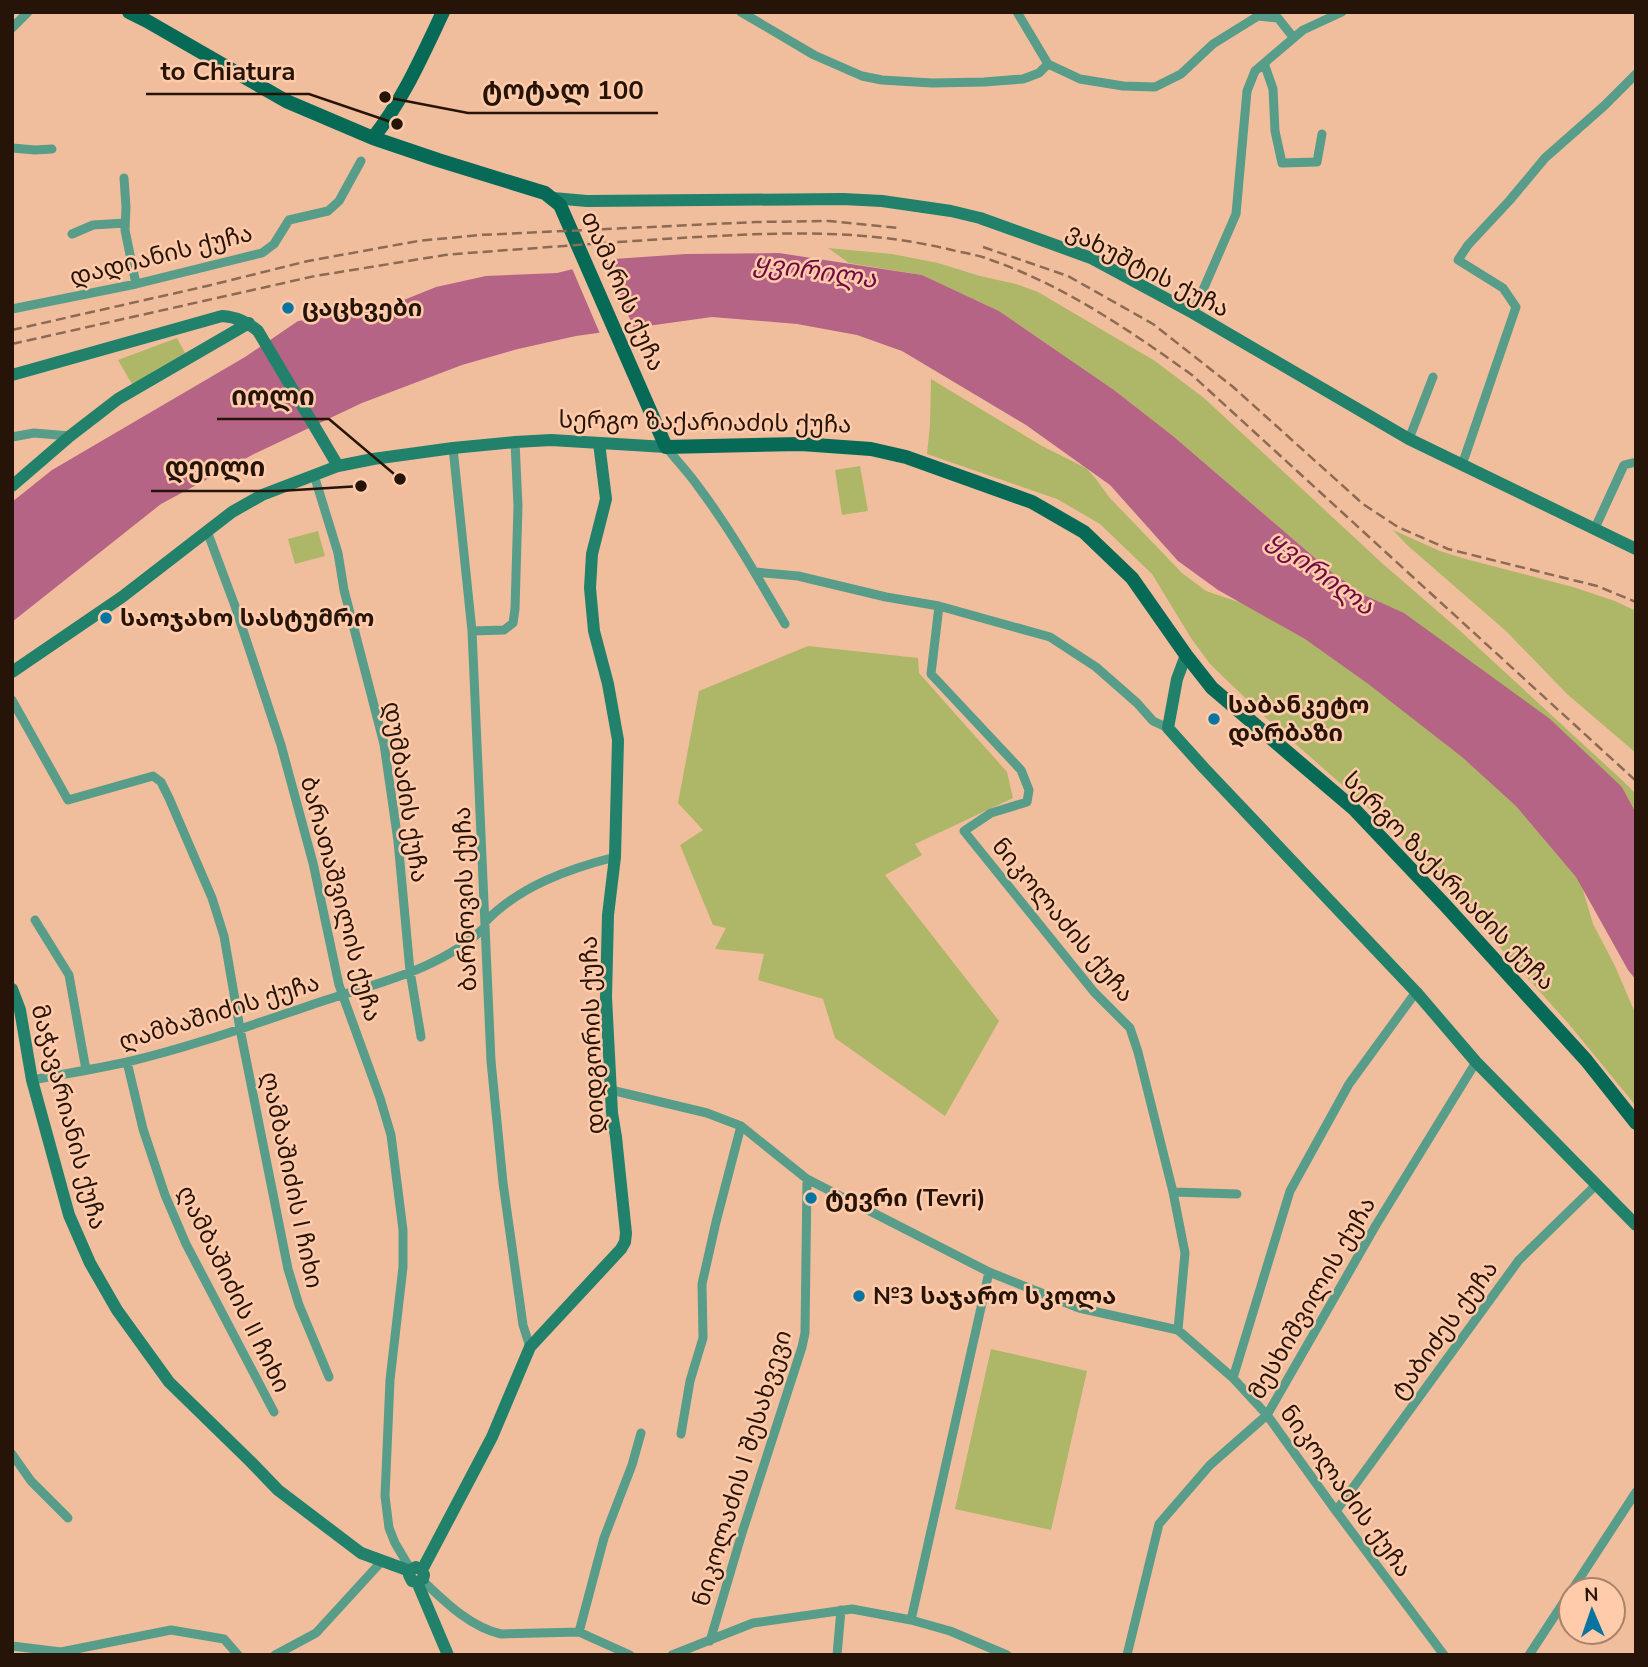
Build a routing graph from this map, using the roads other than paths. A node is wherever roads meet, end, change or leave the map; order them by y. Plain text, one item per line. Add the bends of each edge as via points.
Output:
1 (28, 12) edge
2 (129, 12) edge
3 (443, 12) edge
4 (741, 12) edge
5 (1017, 12) edge
6 (1342, 12) edge
7 (12, 28) edge
8 (1293, 37) junction
9 (1048, 64) junction
10 (1264, 64) junction
11 (1636, 74) edge
12 (1322, 134) dead end
13 (373, 138) junction
14 (12, 148) edge
15 (52, 149) dead end
16 (361, 161) dead end
17 (124, 178) dead end
18 (557, 202) junction
19 (125, 223) junction
20 (72, 234) dead end
21 (136, 284) junction
22 (12, 309) edge
23 (1193, 313) junction
24 (254, 327) junction
25 (12, 375) edge
26 (1433, 377) dead end
27 (70, 436) junction
28 (12, 437) edge
29 (1409, 439) junction
30 (663, 440) junction
31 (514, 442) junction
32 (599, 443) junction
33 (453, 448) junction
34 (1636, 462) edge
35 (338, 466) junction
36 (1462, 466) junction
37 (314, 475) junction
38 (12, 486) edge
39 (1595, 528) junction
40 (207, 531) junction
41 (1636, 549) edge
42 (755, 572) junction
43 (939, 606) junction
44 (785, 624) dead end
45 (472, 631) junction
46 (1186, 655) junction
47 (12, 671) edge
48 (12, 700) edge
49 (1168, 727) junction
50 (615, 857) junction
51 (34, 920) dead end
52 (485, 924) junction
53 (410, 971) junction
54 (12, 989) edge
55 (1416, 992) junction
56 (342, 995) junction
57 (240, 1029) junction
58 (421, 1037) dead end
59 (127, 1062) junction
60 (1476, 1062) junction
61 (86, 1070) junction
62 (32, 1080) junction
63 (611, 1090) junction
64 (1636, 1124) edge
65 (741, 1126) junction
66 (807, 1179) junction
67 (1597, 1184) junction
68 (1172, 1192) junction
69 (1237, 1194) dead end
70 (1636, 1225) edge
71 (989, 1272) junction
72 (1178, 1329) junction
73 (530, 1348) junction
74 (329, 1377) dead end
75 (1233, 1378) junction
76 (274, 1412) dead end
77 (1267, 1415) junction
78 (641, 1433) dead end
79 (681, 1434) dead end
80 (12, 1454) edge
81 (1636, 1492) edge
82 (1336, 1511) junction
83 (68, 1518) dead end
84 (382, 1561) junction
85 (416, 1575) junction
86 (1580, 1576) edge
87 (841, 1610) junction
88 (1557, 1612) edge
89 (911, 1620) junction
90 (579, 1632) junction
91 (710, 1641) junction
92 (982, 1643) junction
93 (12, 1646) edge
94 (239, 1655) edge
95 (275, 1655) edge
96 (448, 1655) edge
97 (630, 1655) edge
98 (672, 1655) edge
99 (837, 1655) edge
100 (979, 1655) edge
101 (1007, 1655) edge
102 (1127, 1655) edge
103 (1444, 1655) edge
104 (1529, 1655) edge

1 - 7 street
2 - 13 main road, თამარის ქუჩა via 286,101
3 - 13 main road via 412,77
4 - 9 street via 814,55 882,80 1023,79 1039,74
5 - 9 street
6 - 8 street
8 - 9 street via 1278,18 1258,16 1213,44 1181,74 1155,87 1080,79
8 - 10 street
10 - 12 street via 1273,89 1282,163 1317,162
10 - 23 street via 1255,71 1247,91 1236,214
11 - 36 street via 1545,158 1458,260 1503,288 1516,307
13 - 18 main road, თამარის ქუჩა via 545,193
14 - 15 street
16 - 21 street, დადიანის ქუჩა via 334,206 289,220 274,244 262,253
17 - 19 street
18 - 23 street, ვახუშტის ქუჩა via 856,200 951,211 1091,258
18 - 30 main road, თამარის ქუჩა
19 - 20 street via 93,225
19 - 21 street
21 - 22 street, დადიანის ქუჩა
23 - 29 street, ვახუშტის ქუჩა
24 - 25 street via 222,316
24 - 27 street via 139,386
24 - 35 street
26 - 29 street
27 - 28 street via 34,433
27 - 38 street
29 - 36 street, ვახუშტის ქუჩა
30 - 32 street, სერგო ზაქარიაძის ქუჩა
30 - 42 street
30 - 46 main road, სერგო ზაქარიაძის ქუჩა via 871,449 1032,502 1084,532 1132,578
31 - 32 street, სერგო ზაქარიაძის ქუჩა
31 - 33 street, სერგო ზაქარიაძის ქუჩა
31 - 45 street via 518,506 513,622 504,630
32 - 50 street, დიდგორის ქუჩა via 606,499 592,554 590,588 593,631 618,740
33 - 35 street, სერგო ზაქარიაძის ქუჩა
33 - 45 street, ბარნოვის ქუჩა
34 - 39 street via 1624,465
35 - 37 street, სერგო ზაქარიაძის ქუჩა
36 - 39 street, ვახუშტის ქუჩა
37 - 40 street, სერგო ზაქარიაძის ქუჩა via 262,495
37 - 53 street, დუმბაძის ქუჩა via 338,553 384,744
39 - 41 street, ვახუშტის ქუჩა
40 - 47 street, სერგო ზაქარიაძის ქუჩა via 122,597
40 - 56 street, ბარათაშვილის ქუჩა via 281,745
42 - 43 street via 798,576
42 - 44 street
43 - 49 street via 1050,637 1096,667 1153,721
43 - 68 street, ნიკოლაძის ქუჩა via 931,674 1021,770 1029,790 1027,802 992,813 964,831 1094,992 1130,1028
45 - 52 street, ბარნოვის ქუჩა
46 - 49 street
46 - 64 main road, სერგო ზაქარიაძის ქუჩა via 1212,688 1354,809 1586,1060
48 - 57 street, ღამბაშიძის I ჩიხი via 68,800 153,776 161,782 220,920
49 - 55 street
50 - 52 street, ღამბაშიძის ქუჩა via 538,884
50 - 63 street, დიდგორის ქუჩა via 606,997
51 - 61 street via 69,975
52 - 53 street, ღამბაშიძის ქუჩა via 474,938 449,954
52 - 73 street, ბარნოვის ქუჩა via 491,1061 503,1183
53 - 56 street, ღამბაშიძის ქუჩა
53 - 58 street, დუმბაძის ქუჩა
54 - 62 street, მაჭავარიანის ქუჩა
55 - 60 street
55 - 75 street via 1349,1084 1290,1191
56 - 57 street, ღამბაშიძის ქუჩა
56 - 85 street, ბარათაშვილის ქუჩა via 389,1127 399,1200 403,1267 390,1380 385,1496 389,1528
57 - 59 street, ღამბაშიძის ქუჩა
57 - 74 street, ღამბაშიძის I ჩიხი via 288,1269
59 - 61 street, ღამბაშიძის ქუჩა
59 - 76 street, ღამბაშიძის II ჩიხი via 165,1195
60 - 67 street
60 - 77 street, მესხიშვილის ქუჩა
61 - 62 street, ღამბაშიძის ქუჩა
62 - 84 street, მაჭავარიანის ქუჩა via 69,1215 90,1263 117,1310 169,1382 278,1490 361,1553
63 - 65 street, ნიკოლაძის ქუჩა
63 - 73 street, დიდგორის ქუჩა via 625,1242
65 - 66 street, ნიკოლაძის ქუჩა
65 - 79 street via 702,1284 703,1338
66 - 71 street, ნიკოლაძის ქუჩა
66 - 91 street, ნიკოლაძის I შესახვევი via 802,1347
67 - 70 street
67 - 82 street, ტაბიძეს ქუჩა via 1519,1260
68 - 69 street
68 - 72 street, ნიკოლაძის ქუჩა via 1185,1253
71 - 72 street, ნიკოლაძის ქუჩა via 1079,1308
71 - 89 street
72 - 75 street, ნიკოლაძის ქუჩა
73 - 85 street, დიდგორის ქუჩა via 492,1437
75 - 77 street, ნიკოლაძის ქუჩა
77 - 82 street, ნიკოლაძის ქუჩა
77 - 102 street, მესხიშვილის ქუჩა via 1210,1465 1159,1524
78 - 90 street via 601,1546
80 - 83 street via 31,1482
81 - 86 street
82 - 103 street, ნიკოლაძის ქუჩა
84 - 85 street, მაჭავარიანის ქუჩა
84 - 95 street via 316,1633
85 - 90 street, ბარათაშვილის ქუჩა via 453,1608 492,1632
85 - 96 street
87 - 89 street
87 - 91 street via 753,1623
87 - 99 street
88 - 104 street
89 - 92 street
90 - 97 street
91 - 98 street
92 - 100 street
92 - 101 street
93 - 94 street via 61,1652 171,1630 224,1640

